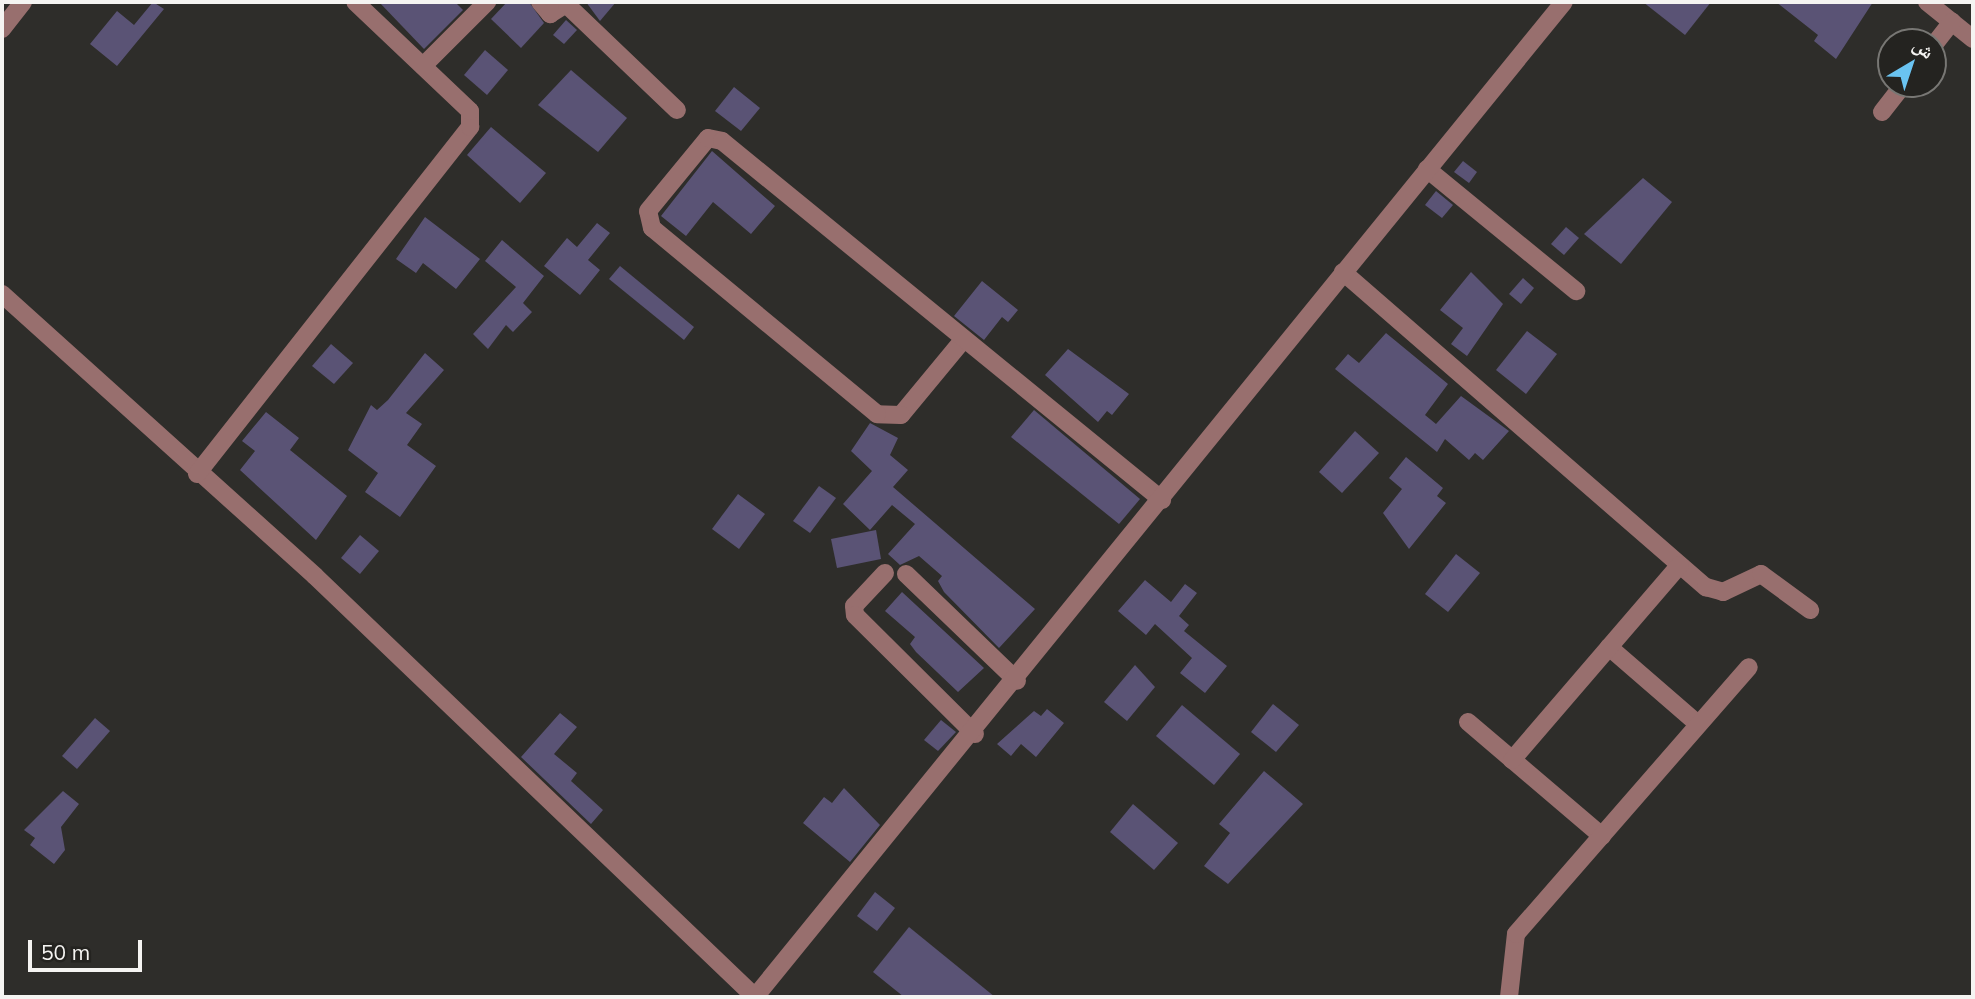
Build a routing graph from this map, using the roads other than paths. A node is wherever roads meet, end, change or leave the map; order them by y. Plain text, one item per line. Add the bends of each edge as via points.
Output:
1 (23, 2) edge
2 (355, 2) edge
3 (487, 2) edge
4 (540, 2) edge
5 (1564, 2) edge
6 (1927, 2) edge
7 (568, 3) edge
8 (1952, 22) junction
9 (1947, 28) edge
10 (2, 29) edge
11 (1973, 39) edge
12 (423, 66) junction
13 (1893, 98) edge
14 (677, 110) dead end
15 (1882, 112) dead end
16 (1427, 170) junction
17 (1343, 272) junction
18 (1576, 291) dead end
19 (2, 293) edge
20 (963, 340) junction
21 (197, 474) junction
22 (1162, 500) junction
23 (1680, 565) junction
24 (885, 573) dead end
25 (906, 574) dead end
26 (1810, 610) dead end
27 (1609, 648) junction
28 (1749, 667) dead end
29 (1017, 681) junction
30 (1468, 722) dead end
31 (1698, 724) junction
32 (975, 734) junction
33 (1513, 760) junction
34 (1602, 836) junction
35 (755, 997) edge
36 (1509, 997) edge

1 - 10 street
2 - 12 street
3 - 12 street
4 - 7 street via 550,14
5 - 16 street
6 - 8 street
7 - 14 street
8 - 9 street
8 - 11 street
12 - 21 street via 470,111 470,127
13 - 15 street
16 - 17 street
16 - 18 street
17 - 22 street
17 - 23 street
19 - 21 street
20 - 20 street via 715,137 648,211 652,229 877,414 901,415
20 - 22 street
21 - 35 street via 315,576
22 - 29 street
23 - 26 street via 1719,593 1754,574 1765,575
23 - 27 street
24 - 32 street via 854,606 855,614
25 - 29 street
27 - 31 street
27 - 33 street
28 - 31 street
29 - 32 street
30 - 33 street
31 - 34 street
32 - 35 street
33 - 34 street
34 - 36 street via 1516,934

